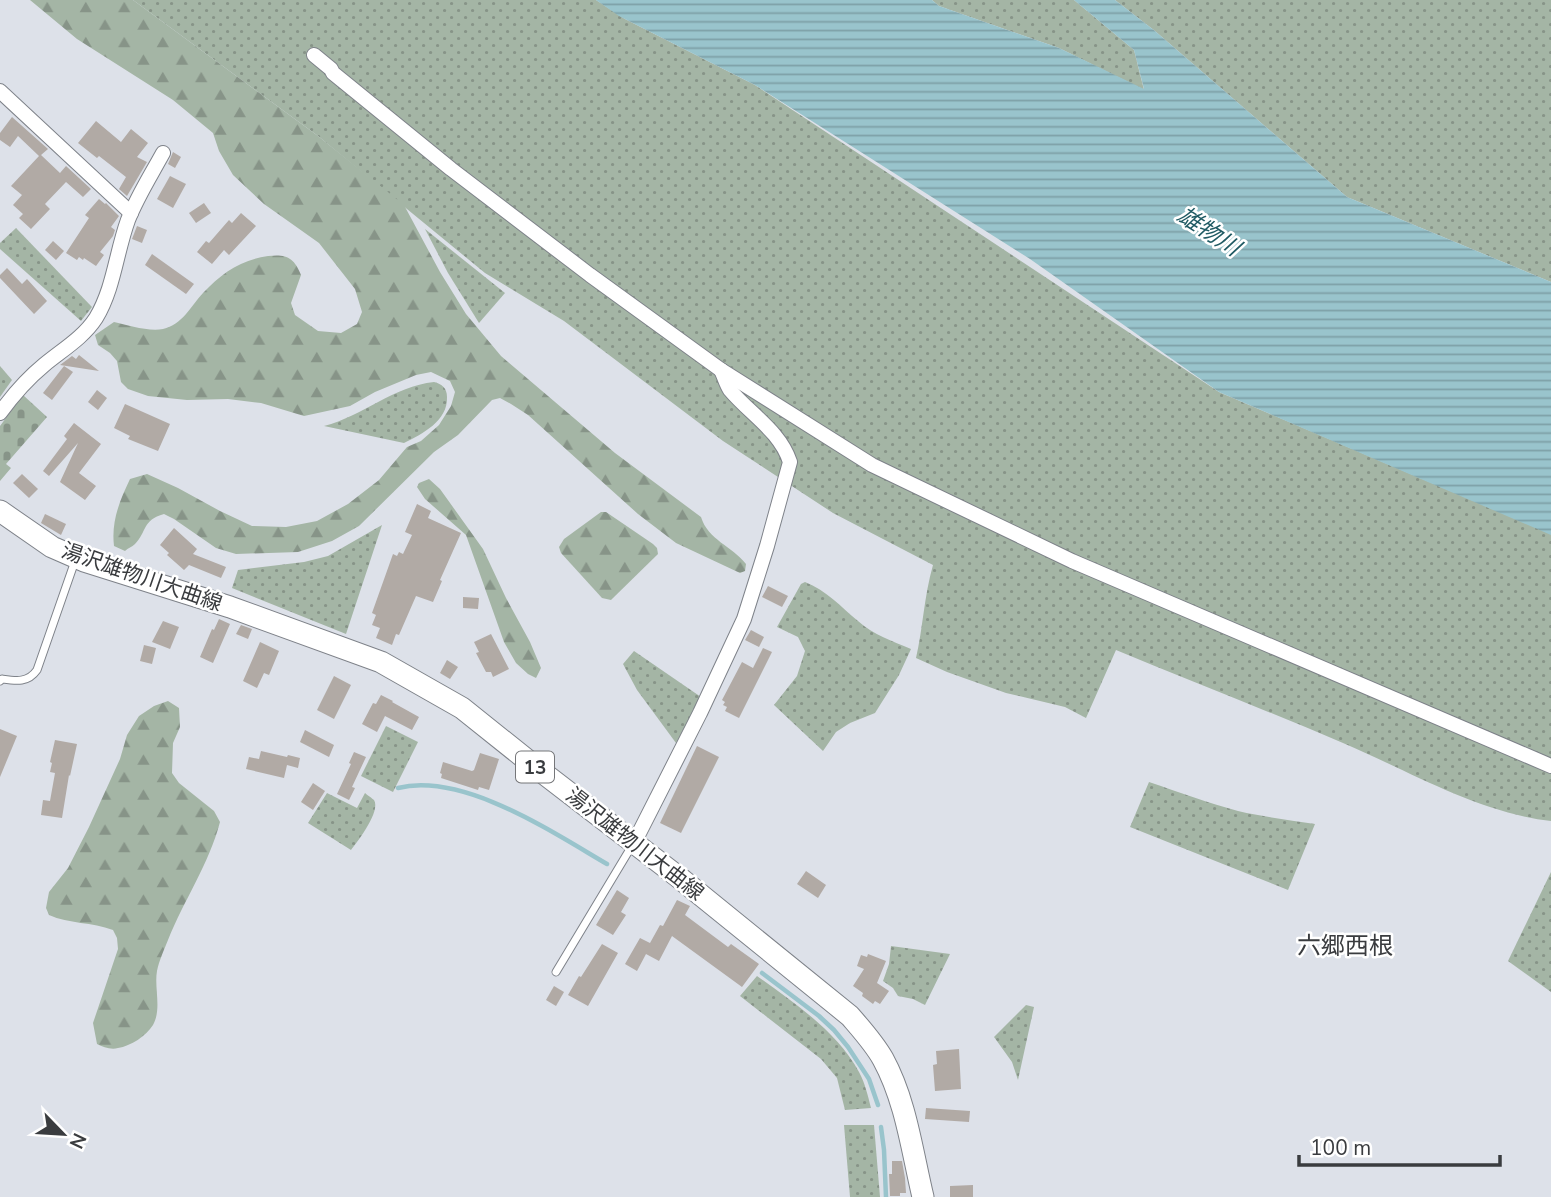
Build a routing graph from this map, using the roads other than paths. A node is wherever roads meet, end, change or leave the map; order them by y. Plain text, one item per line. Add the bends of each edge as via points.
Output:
1 (314, 55) dead end
2 (0, 91) edge
3 (163, 153) dead end
4 (131, 213) junction
5 (721, 369) junction
6 (0, 413) edge
7 (0, 511) edge
8 (76, 557) junction
9 (0, 681) edge
10 (1551, 766) edge
11 (634, 843) junction
12 (556, 972) dead end
13 (923, 1197) edge

1 - 5 street via 522,225
2 - 4 street
3 - 4 street
4 - 6 street via 106,297 94,320 26,381
5 - 10 street via 872,465 1072,561
5 - 11 street via 728,388 770,430 790,462 744,619
7 - 8 main road, 湯沢雄物川大曲線 / 13 via 52,547
8 - 9 lane via 37,670 28,679
8 - 11 main road, 湯沢雄物川大曲線 / 13 via 381,662 462,708
11 - 12 lane
11 - 13 main road, 湯沢雄物川大曲線 / 13 via 830,999 871,1040 894,1082

